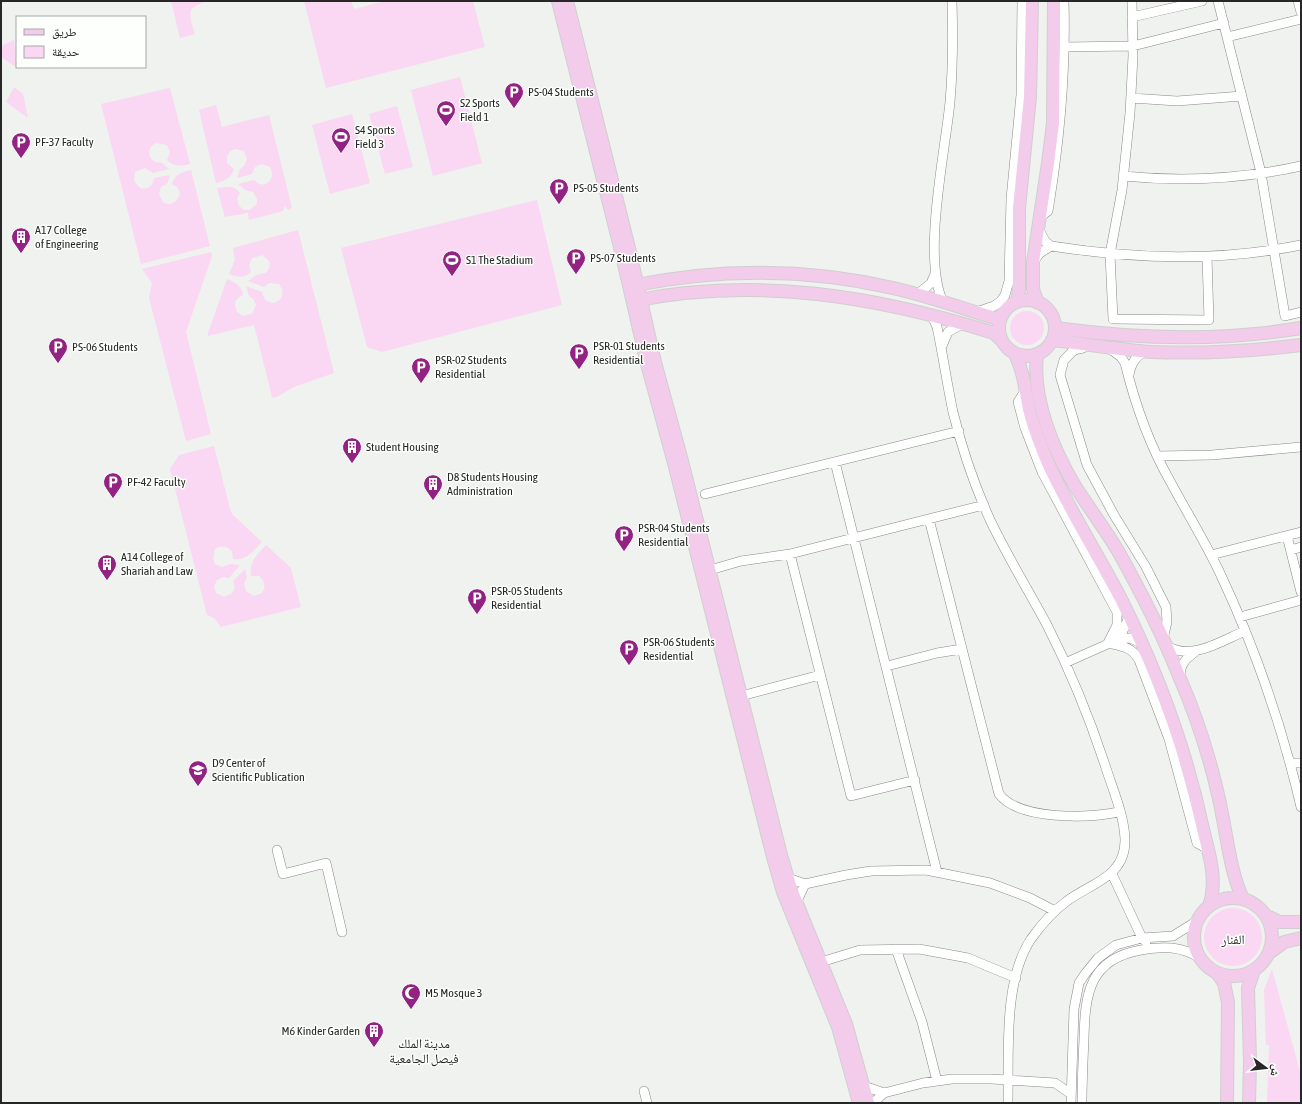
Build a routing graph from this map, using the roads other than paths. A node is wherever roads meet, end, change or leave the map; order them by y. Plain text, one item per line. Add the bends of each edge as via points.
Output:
1 (558, 1) edge
2 (567, 1) edge
3 (952, 1) edge
4 (1022, 1) edge
5 (1032, 1) edge
6 (1054, 1) edge
7 (1064, 1) edge
8 (1132, 1) edge
9 (1202, 1) edge
10 (1218, 1) edge
11 (1298, 1) edge
12 (1301, 12) edge
13 (1132, 17) junction
14 (1301, 19) edge
15 (1224, 23) junction
16 (1227, 37) junction
17 (1133, 46) junction
18 (1064, 47) junction
19 (1242, 96) junction
20 (1131, 98) junction
21 (1301, 166) edge
22 (1261, 173) junction
23 (1123, 176) junction
24 (1038, 222) junction
25 (1301, 245) edge
26 (1051, 246) junction
27 (1274, 250) junction
28 (1110, 254) junction
29 (1207, 257) junction
30 (1033, 262) junction
31 (935, 273) junction
32 (633, 286) junction
33 (918, 294) junction
34 (636, 301) junction
35 (943, 302) junction
36 (1017, 302) junction
37 (1038, 303) junction
38 (976, 312) junction
39 (1301, 312) edge
40 (932, 316) junction
41 (1001, 317) junction
42 (962, 324) junction
43 (1301, 328) edge
44 (943, 334) junction
45 (1054, 334) junction
46 (1000, 338) junction
47 (1301, 344) edge
48 (1088, 345) junction
49 (1108, 347) junction
50 (1145, 351) junction
51 (1015, 354) junction
52 (1037, 355) junction
53 (1128, 378) junction
54 (1025, 391) junction
55 (959, 431) junction
56 (1301, 447) edge
57 (1157, 456) junction
58 (835, 462) junction
59 (705, 494) dead end
60 (984, 504) junction
61 (929, 519) junction
62 (1301, 532) edge
63 (1287, 536) junction
64 (854, 537) junction
65 (1301, 546) edge
66 (1290, 550) junction
67 (790, 554) junction
68 (1211, 556) junction
69 (710, 570) junction
70 (1301, 592) edge
71 (1301, 600) edge
72 (1129, 617) junction
73 (1240, 617) junction
74 (1245, 631) junction
75 (1110, 642) junction
76 (1142, 643) junction
77 (1165, 643) junction
78 (962, 649) junction
79 (1196, 651) junction
80 (1065, 663) junction
81 (886, 666) junction
82 (820, 675) junction
83 (1180, 677) junction
84 (741, 696) junction
85 (1290, 763) junction
86 (1301, 763) edge
87 (915, 780) junction
88 (1301, 807) edge
89 (1119, 812) junction
90 (1208, 849) junction
91 (277, 850) dead end
92 (937, 872) junction
93 (1112, 874) junction
94 (788, 878) junction
95 (805, 884) junction
96 (1243, 899) junction
97 (796, 901) junction
98 (1209, 906) junction
99 (1055, 911) junction
100 (1266, 916) junction
101 (1197, 921) junction
102 (1301, 922) edge
103 (342, 932) dead end
104 (1142, 938) junction
105 (1301, 938) edge
106 (1153, 948) junction
107 (896, 949) junction
108 (1269, 953) junction
109 (1200, 958) junction
110 (821, 962) junction
111 (1254, 970) junction
112 (1217, 973) junction
113 (1016, 978) junction
114 (1072, 1073) junction
115 (1008, 1080) junction
116 (937, 1081) junction
117 (1056, 1083) junction
118 (864, 1086) junction
119 (644, 1091) dead end
120 (884, 1093) junction
121 (1071, 1098) edge
122 (648, 1103) edge
123 (859, 1103) edge
124 (868, 1103) edge
125 (873, 1103) edge
126 (1008, 1103) edge
127 (1082, 1103) edge
128 (1227, 1103) edge
129 (1249, 1103) edge

1 - 32 main road
2 - 32 main road
3 - 31 street via 950,100 937,217
4 - 38 street via 1021,95 1011,199 1009,281 1001,301
5 - 36 main road via 1032,71 1020,190
6 - 24 main road via 1052,123
7 - 18 street
8 - 13 street
9 - 13 street
10 - 15 street
11 - 12 street
13 - 17 street
14 - 16 street
15 - 16 street
15 - 17 street
16 - 19 street
17 - 18 street
17 - 20 street
18 - 24 street via 1061,117 1054,173 1048,211
19 - 20 street via 1177,101
19 - 22 street
20 - 23 street
21 - 22 street
22 - 23 street via 1176,180
22 - 27 street
23 - 28 street
24 - 26 street via 1041,235
24 - 30 main road
25 - 27 street
26 - 28 street
26 - 30 street
27 - 29 street
27 - 39 street via 1285,316
28 - 29 street
28 - 29 street via 1113,319 1209,320
30 - 37 main road via 1033,289
31 - 33 street via 931,284
31 - 35 street
32 - 33 main road via 696,275 777,273 839,278
32 - 34 main road
33 - 35 main road
34 - 40 main road via 697,292 782,290 853,298
34 - 69 main road
34 - 123 main road via 773,857 783,892 838,1027
35 - 38 main road
36 - 37 main road via 1028,300
36 - 41 main road via 1007,308
37 - 45 main road via 1051,313
38 - 41 main road via 995,318
40 - 42 main road
40 - 44 street
41 - 46 main road
42 - 44 street
42 - 46 main road via 994,333
43 - 45 main road via 1214,338
44 - 55 street via 942,354
45 - 48 main road
45 - 52 main road via 1046,349
46 - 51 main road via 1006,348
47 - 50 main road via 1229,352
48 - 49 main road
48 - 77 street via 1074,350 1064,360 1060,375 1088,465 1166,607
49 - 50 main road
49 - 53 street via 1121,357
50 - 53 street via 1130,365
51 - 52 main road via 1026,357
51 - 54 main road via 1022,367
52 - 77 main road via 1035,368 1041,403 1059,455 1139,588
53 - 57 street
54 - 72 main road via 1034,427 1047,461
54 - 75 street via 1018,402 1032,449 1117,612 1117,625
55 - 58 street
55 - 60 street
56 - 57 street via 1212,455
57 - 68 street
58 - 59 street
58 - 64 street
60 - 61 street
60 - 80 street via 1005,551
61 - 64 street
61 - 78 street
62 - 63 street
63 - 66 street
63 - 68 street
64 - 67 street
64 - 81 street
65 - 66 street
66 - 70 street
67 - 69 street via 741,561
67 - 82 street
68 - 73 street
69 - 84 main road
71 - 73 street
72 - 75 street via 1122,633
72 - 76 main road
73 - 74 street
74 - 79 street
74 - 85 street via 1272,702
75 - 76 street via 1125,638
75 - 80 street
75 - 90 street via 1129,648 1139,660 1169,739 1197,843
76 - 90 main road via 1178,738
77 - 79 street via 1182,653
77 - 83 main road
78 - 81 street
78 - 89 street via 999,794 1003,799 1035,812 1063,816
79 - 83 street via 1185,659
80 - 89 street via 1099,746
81 - 87 street
82 - 84 street
82 - 87 street via 851,796
83 - 96 main road via 1219,797 1236,879
84 - 94 main road
85 - 86 street
85 - 88 street
87 - 92 street
89 - 93 street via 1124,846
90 - 98 main road via 1214,887
91 - 103 street via 283,874 326,863
92 - 95 street via 871,871
92 - 99 street via 990,883 1030,898
93 - 99 street
93 - 104 street
94 - 95 street
94 - 97 main road
95 - 97 street
96 - 98 main road via 1226,898
96 - 100 main road via 1256,904
97 - 110 main road
98 - 101 main road
99 - 113 street via 1030,940 1019,962
100 - 102 main road via 1280,922
100 - 108 main road via 1270,923 1272,938
101 - 104 street via 1173,936
101 - 109 main road via 1194,944
104 - 106 street
104 - 114 street via 1125,942 1106,951 1090,966 1079,983 1074,1009
105 - 108 main road via 1284,942
106 - 109 street via 1172,947
106 - 127 street via 1128,952 1117,958 1105,966 1089,988 1085,1009
107 - 110 street via 860,950
107 - 113 street via 919,949 956,955
107 - 116 street via 922,1022
108 - 111 main road
109 - 112 main road
110 - 118 main road via 846,1024
111 - 112 main road via 1240,976
111 - 129 main road via 1248,988
112 - 128 main road via 1224,983 1228,1002
113 - 115 street via 1010,1012
114 - 117 street
114 - 121 street
115 - 116 street
115 - 117 street
115 - 126 street
116 - 120 street
117 - 121 street
118 - 120 street
118 - 124 main road
119 - 122 street
120 - 125 street

